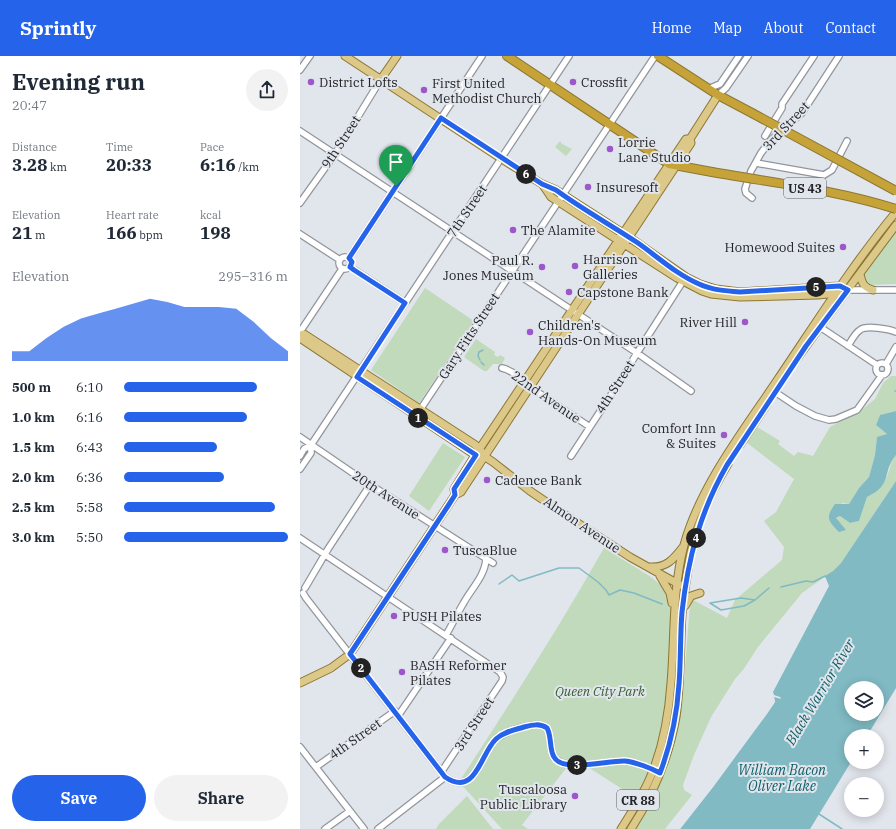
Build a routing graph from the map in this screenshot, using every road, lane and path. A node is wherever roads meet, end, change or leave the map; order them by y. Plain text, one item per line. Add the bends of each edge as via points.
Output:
1 (310, 56) edge
2 (345, 56) edge
3 (397, 56) edge
4 (482, 56) edge
5 (507, 56) edge
6 (569, 56) edge
7 (655, 56) edge
8 (658, 56) edge
9 (739, 56) edge
10 (748, 56) edge
11 (814, 56) edge
12 (840, 56) edge
13 (300, 70) edge
14 (381, 79) junction
15 (722, 82) junction
16 (550, 85) junction
17 (728, 85) junction
18 (708, 89) junction
19 (718, 95) junction
20 (441, 118) junction
21 (610, 125) junction
22 (300, 132) edge
23 (765, 136) dead end
24 (847, 141) dead end
25 (334, 154) junction
26 (501, 158) junction
27 (756, 163) junction
28 (673, 165) junction
29 (542, 184) junction
30 (896, 191) edge
31 (392, 192) junction
32 (562, 194) junction
33 (752, 198) dead end
34 (558, 201) junction
35 (300, 203) edge
36 (896, 211) edge
37 (896, 225) edge
38 (453, 232) junction
39 (300, 234) edge
40 (626, 236) junction
41 (621, 243) junction
42 (349, 258) junction
43 (340, 260) junction
44 (350, 267) junction
45 (342, 269) junction
46 (511, 271) junction
47 (860, 274) junction
48 (684, 280) junction
49 (840, 286) junction
50 (848, 290) junction
51 (873, 290) junction
52 (896, 290) edge
53 (834, 294) junction
54 (818, 295) junction
55 (405, 303) junction
56 (825, 310) junction
57 (575, 313) junction
58 (820, 327) junction
59 (896, 332) edge
60 (300, 334) edge
61 (300, 338) edge
62 (848, 346) junction
63 (896, 347) edge
64 (636, 353) junction
65 (886, 364) junction
66 (876, 365) junction
67 (502, 368) dead end
68 (359, 374) junction
69 (882, 375) junction
70 (525, 382) junction
71 (530, 387) junction
72 (691, 391) dead end
73 (775, 392) junction
74 (420, 410) junction
75 (416, 416) junction
76 (590, 427) junction
77 (300, 437) edge
78 (311, 445) junction
79 (478, 452) junction
80 (300, 456) edge
81 (484, 456) junction
82 (571, 456) dead end
83 (300, 469) edge
84 (370, 485) junction
85 (455, 495) junction
86 (435, 526) junction
87 (300, 538) edge
88 (684, 546) junction
89 (325, 554) junction
90 (486, 559) junction
91 (493, 563) dead end
92 (650, 567) junction
93 (658, 572) junction
94 (676, 584) junction
95 (686, 587) junction
96 (700, 593) dead end
97 (302, 594) edge
98 (389, 596) junction
99 (683, 610) junction
100 (674, 611) junction
101 (448, 637) junction
102 (350, 654) junction
103 (300, 683) edge
104 (397, 714) junction
105 (300, 747) edge
106 (316, 767) junction
107 (657, 771) junction
108 (444, 774) junction
109 (350, 812) junction
110 (325, 829) edge
111 (364, 829) edge
112 (378, 829) edge
113 (621, 829) edge
114 (631, 829) edge

1 - 13 street
2 - 14 main road
3 - 14 main road
4 - 20 street
5 - 16 highway, US 43
6 - 16 street, 7th Street
7 - 21 street, Gary Fitts Street
8 - 18 highway
9 - 15 street
10 - 17 street
11 - 23 street via 782,104
12 - 27 street, 3rd Street via 802,113 770,141
14 - 20 main road
14 - 25 street, 9th Street
15 - 17 street
15 - 18 street
16 - 21 highway, US 43
16 - 26 street, 7th Street
17 - 19 street
18 - 19 highway
19 - 28 main road via 690,139 686,139
19 - 30 highway, bridge
20 - 26 main road
20 - 31 street
21 - 28 highway, US 43
21 - 32 street, Gary Fitts Street
22 - 25 street
24 - 27 street via 832,170 824,175
25 - 31 street
25 - 35 street, 9th Street
26 - 29 main road
26 - 38 street, 7th Street
27 - 33 street, 3rd Street via 745,189
28 - 36 highway, US 43, bridge via 837,193 868,200
28 - 40 main road
29 - 32 main road
29 - 34 main road via 551,197
31 - 38 street
31 - 42 street
32 - 34 street, Gary Fitts Street
32 - 40 main road
34 - 41 main road
34 - 46 street, Gary Fitts Street
36 - 49 main road, CR 88
37 - 47 main road
38 - 46 street
38 - 55 street, 7th Street
39 - 43 street
40 - 41 main road
40 - 48 main road
41 - 48 main road
41 - 57 main road
42 - 43 street via 344,257
42 - 44 street via 352,262
43 - 45 street via 339,266
44 - 45 street via 347,270
44 - 55 street
45 - 60 street
46 - 57 street
46 - 74 street, Gary Fitts Street
47 - 50 main road
47 - 51 main road via 864,286
48 - 49 main road via 716,290 740,292
48 - 54 main road via 702,291 725,296
48 - 64 street, 4th Street
49 - 50 main road
49 - 53 main road, CR 88
50 - 51 street
50 - 53 main road
50 - 58 main road
51 - 52 street
53 - 54 main road
53 - 56 main road, CR 88
54 - 56 main road via 826,302
55 - 68 street, 7th Street
56 - 88 main road, CR 88 via 716,474 702,498
57 - 64 street
57 - 70 main road
57 - 71 main road
58 - 62 street
58 - 73 main road
59 - 62 street via 889,329 865,328 860,330
60 - 68 main road, Almon Avenue via 304,334
61 - 68 main road, Almon Avenue
62 - 66 street
63 - 65 street
64 - 72 street
64 - 76 street, 4th Street via 630,367
65 - 66 street via 880,362
65 - 69 street via 888,371
66 - 69 street via 876,371
67 - 70 street, 22nd Avenue
68 - 74 main road, Almon Avenue
68 - 75 main road, Almon Avenue
68 - 78 street, 7th Street
69 - 73 street via 858,410 836,419 815,416
70 - 71 street, 22nd Avenue
70 - 79 main road
71 - 76 street, 22nd Avenue
71 - 81 main road
73 - 95 main road via 718,482 695,540
74 - 75 street, Gary Fitts Street
74 - 79 main road, Almon Avenue
75 - 79 main road, Almon Avenue
76 - 82 street, 4th Street
77 - 78 street, 20th Avenue
78 - 80 street, 7th Street via 304,449
78 - 83 street, 7th Street via 311,453
78 - 84 street, 20th Avenue
79 - 81 main road, Almon Avenue
79 - 85 main road via 454,489
81 - 85 main road via 461,492
81 - 92 main road, Almon Avenue via 570,518
84 - 86 street, 20th Avenue
84 - 89 street
85 - 86 main road
86 - 90 street, 20th Avenue
86 - 98 main road
87 - 89 street
88 - 92 main road via 672,561 660,567
88 - 94 main road, CR 88
89 - 97 street
89 - 98 street
90 - 91 street, 20th Avenue
90 - 101 street, 4th Street via 486,568 462,604
92 - 93 main road, Almon Avenue
93 - 94 main road, Almon Avenue
93 - 100 main road via 670,593
94 - 95 main road, Almon Avenue
94 - 100 main road, CR 88
95 - 99 main road
96 - 99 main road via 691,596
97 - 102 street
98 - 101 street
98 - 102 main road
99 - 107 main road via 676,717 669,746
100 - 107 main road, CR 88 via 671,682
101 - 104 street, 4th Street
101 - 108 street, 3rd Street via 498,670 502,675 502,681
102 - 103 main road via 331,668
102 - 104 street
104 - 106 street, 4th Street
104 - 108 street
105 - 106 street
106 - 109 street
107 - 108 street via 625,761 562,764 554,757 551,736 547,728 538,724 510,731 494,740 470,779 453,781
107 - 113 main road, CR 88
107 - 114 main road via 655,785
108 - 112 street, 3rd Street
109 - 110 street
109 - 111 street

